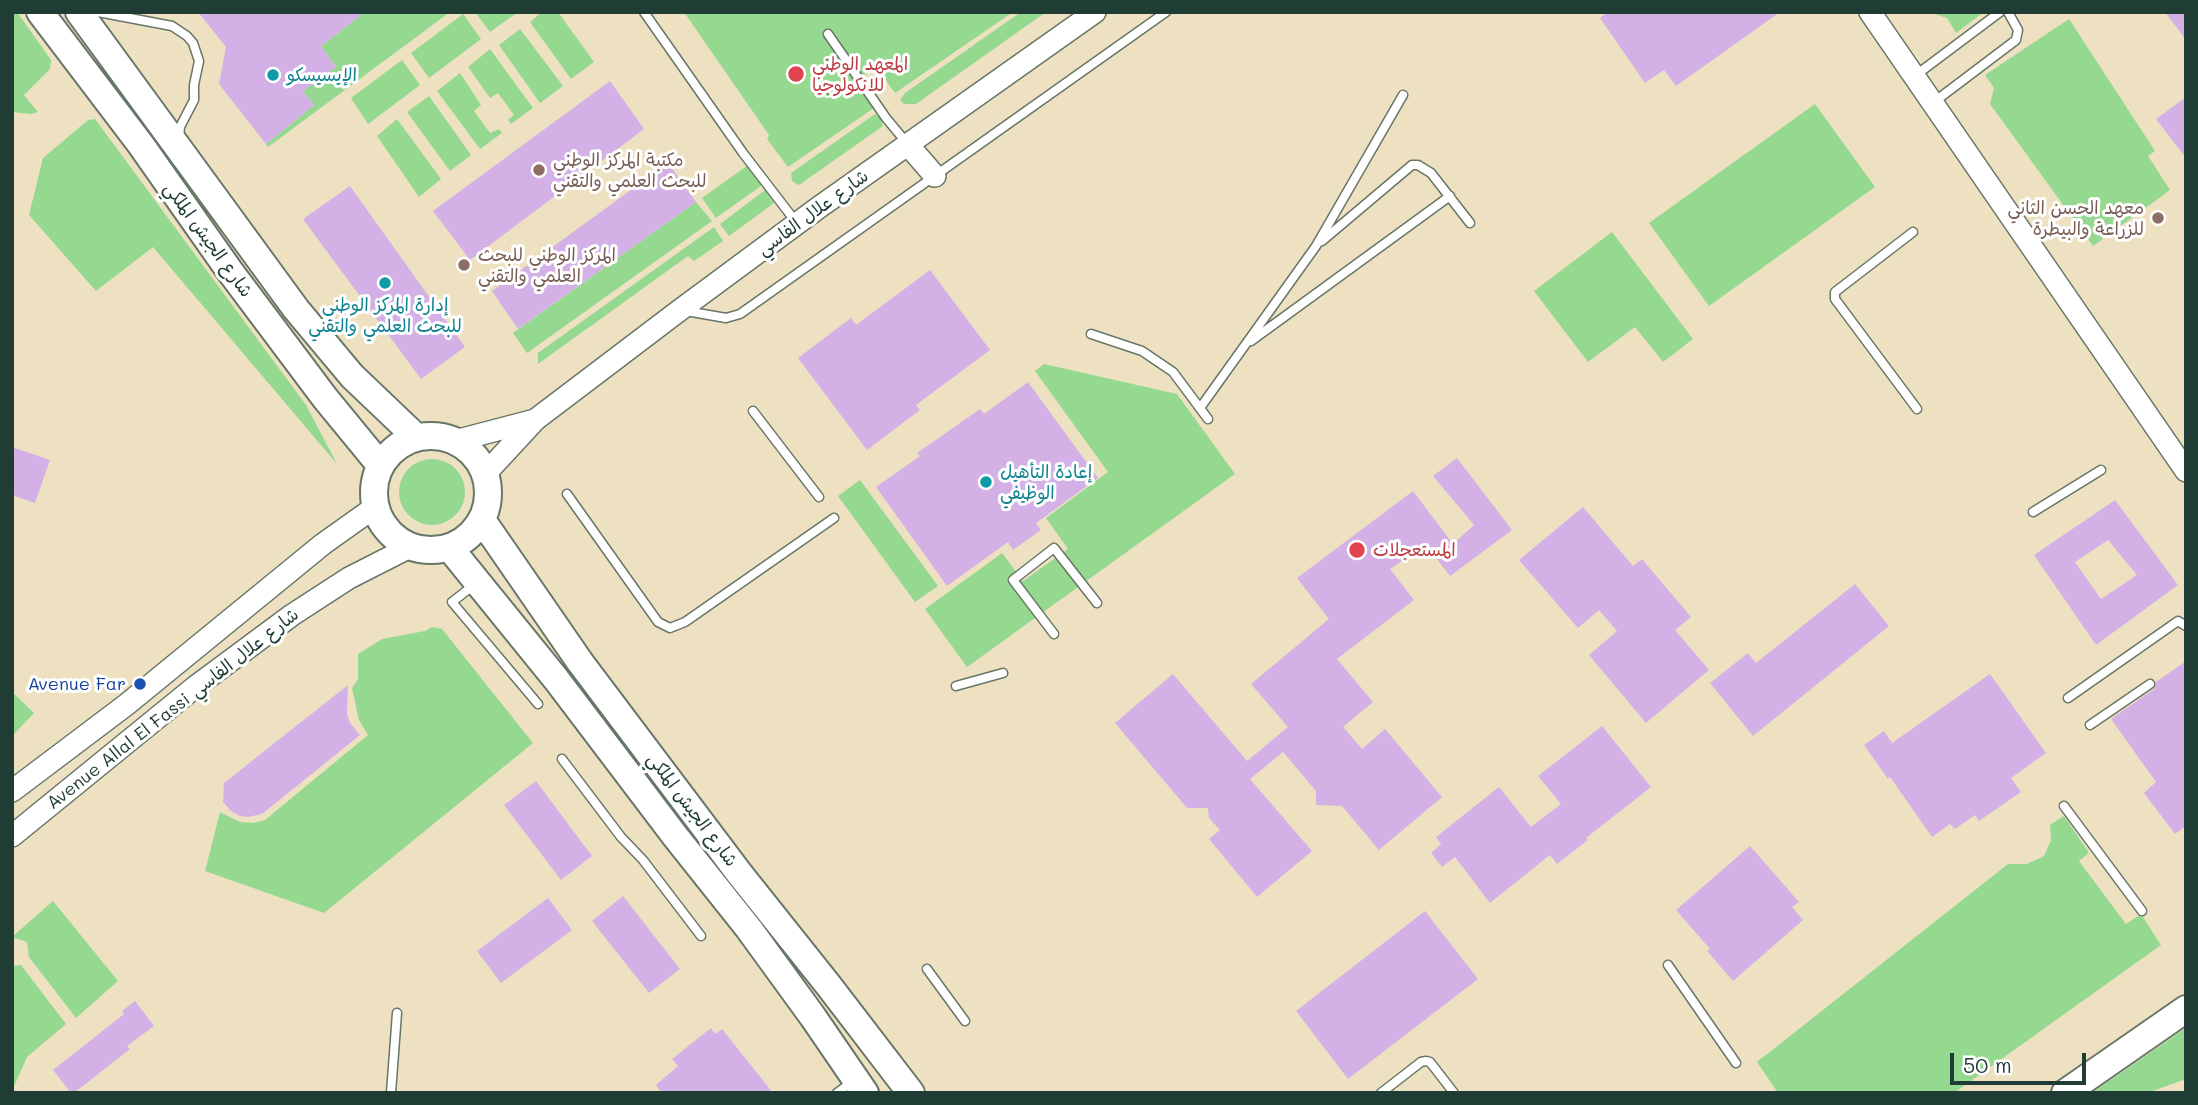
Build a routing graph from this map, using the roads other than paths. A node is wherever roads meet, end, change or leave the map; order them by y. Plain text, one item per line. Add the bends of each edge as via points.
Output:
1 (40, 12) edge
2 (79, 12) edge
3 (98, 12) edge
4 (644, 12) edge
5 (1166, 12) edge
6 (1870, 12) edge
7 (2000, 12) edge
8 (2008, 12) edge
9 (1090, 14) edge
10 (828, 34) dead end
11 (1914, 76) junction
12 (1403, 95) dead end
13 (1932, 103) junction
14 (908, 145) junction
15 (180, 150) junction
16 (934, 176) junction
17 (1450, 196) junction
18 (1470, 223) dead end
19 (797, 224) junction
20 (1913, 232) dead end
21 (1316, 246) junction
22 (680, 310) junction
23 (1091, 334) dead end
24 (1243, 346) junction
25 (1200, 408) junction
26 (1917, 409) dead end
27 (753, 411) dead end
28 (1208, 419) dead end
29 (535, 420) junction
30 (416, 438) junction
31 (455, 441) junction
32 (380, 465) junction
33 (2101, 470) dead end
34 (2186, 471) edge
35 (485, 474) junction
36 (567, 494) dead end
37 (819, 497) dead end
38 (375, 507) junction
39 (2033, 512) dead end
40 (834, 518) dead end
41 (482, 520) junction
42 (410, 547) junction
43 (449, 547) junction
44 (477, 582) junction
45 (1097, 603) dead end
46 (2186, 626) edge
47 (1054, 634) dead end
48 (1003, 673) dead end
49 (2150, 684) dead end
50 (956, 686) dead end
51 (2068, 698) dead end
52 (538, 704) dead end
53 (2090, 725) dead end
54 (562, 759) dead end
55 (12, 791) edge
56 (2064, 806) dead end
57 (12, 836) edge
58 (2142, 911) dead end
59 (701, 936) dead end
60 (1668, 965) dead end
61 (927, 969) dead end
62 (2186, 1009) edge
63 (397, 1013) dead end
64 (965, 1021) dead end
65 (1736, 1063) dead end
66 (853, 1088) edge
67 (1450, 1091) edge
68 (391, 1093) edge
69 (911, 1093) edge
70 (1381, 1093) edge
71 (2065, 1093) edge

1 - 32 main road, شارع الجيش الملكي via 229,270
2 - 15 main road, شارع الجيش الملكي
3 - 15 lane via 172,26 193,43 198,70 194,100 180,127
4 - 19 lane
5 - 16 lane
6 - 11 street
7 - 11 lane
8 - 13 lane via 2018,30 2016,40
9 - 14 street, شارع علال الفاسي
10 - 14 lane
11 - 13 street
12 - 21 lane
13 - 34 street
14 - 16 street
14 - 19 street, شارع علال الفاسي
15 - 30 main road, شارع الجيش الملكي via 316,335
16 - 22 lane via 740,314 726,318
17 - 18 lane
17 - 21 lane via 1431,173 1412,165
17 - 24 lane
19 - 22 street, شارع علال الفاسي
20 - 26 lane via 1835,292 1835,299
21 - 24 lane
22 - 29 street, شارع علال الفاسي
23 - 25 lane via 1142,351 1173,372
24 - 25 lane
25 - 28 lane
27 - 37 lane
29 - 31 street, شارع علال الفاسي
29 - 35 street, شارع علال الفاسي
30 - 31 main road
30 - 32 main road via 396,448
31 - 35 main road via 478,460
32 - 38 main road via 373,493
33 - 39 lane
35 - 41 main road via 487,505
36 - 40 lane via 658,622 670,628
38 - 42 main road via 382,524
38 - 55 street, Avenue Allal El Fassi شارع علال الفاسي
41 - 43 main road via 462,541
41 - 69 main road, شارع الجيش الملكي via 580,662
42 - 43 main road
42 - 57 street, Avenue Allal El Fassi شارع علال الفاسي via 349,578 292,615
43 - 44 main road, شارع الجيش الملكي
44 - 52 lane via 452,601
44 - 66 main road, شارع الجيش الملكي via 749,929 813,1017
45 - 47 lane via 1054,548 1013,580
46 - 51 lane via 2178,621
48 - 50 lane
49 - 53 lane
54 - 59 lane
56 - 58 lane
60 - 65 lane
61 - 64 lane
62 - 71 main road
63 - 68 lane
67 - 70 lane via 1426,1060

